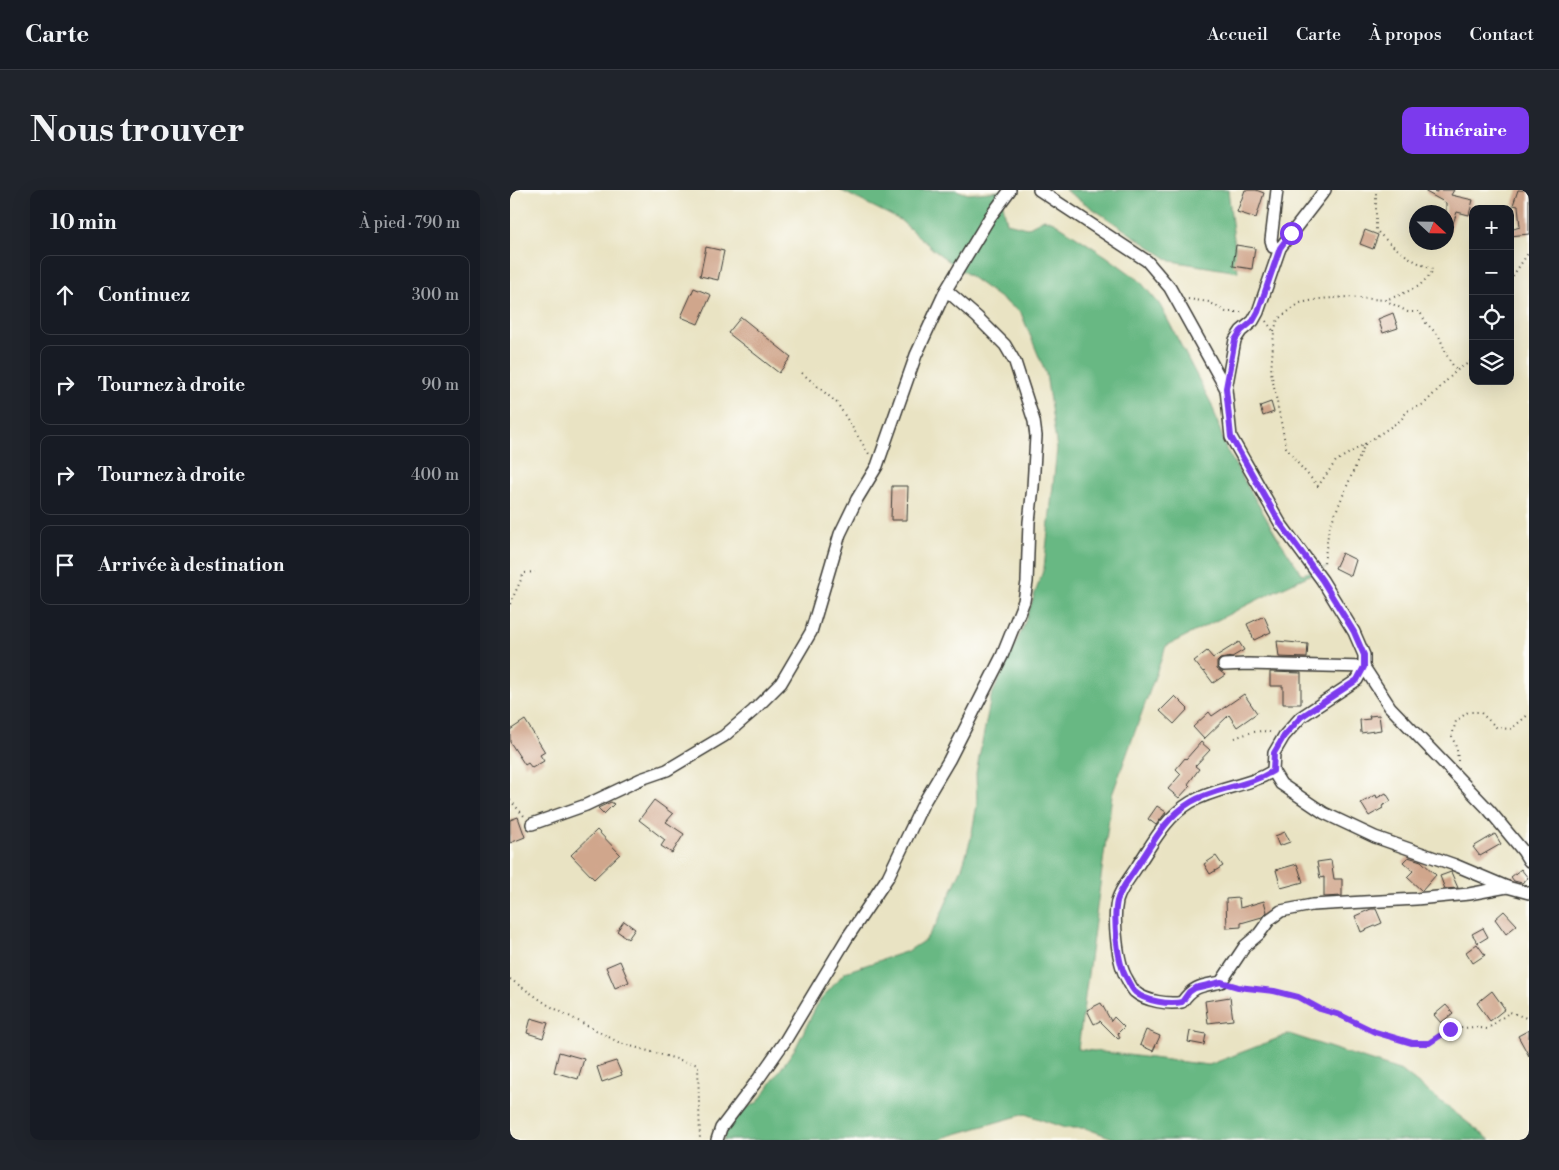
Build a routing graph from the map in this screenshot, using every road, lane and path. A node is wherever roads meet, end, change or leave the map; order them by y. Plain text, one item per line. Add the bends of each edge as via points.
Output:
1 (1010, 190) edge
2 (1039, 190) edge
3 (1277, 190) edge
4 (1325, 190) edge
5 (1376, 190) edge
6 (1280, 248) junction
7 (1529, 252) edge
8 (1514, 274) edge
9 (1170, 288) junction
10 (946, 290) junction
11 (1385, 300) junction
12 (1258, 312) junction
13 (1274, 332) junction
14 (1469, 363) edge
15 (1456, 371) junction
16 (802, 373) dead end
17 (1226, 388) junction
18 (1365, 444) junction
19 (877, 466) junction
20 (535, 572) dead end
21 (1322, 580) junction
22 (510, 604) edge
23 (1224, 666) dead end
24 (1364, 667) junction
25 (1529, 714) edge
26 (1284, 736) junction
27 (1236, 738) dead end
28 (1273, 771) junction
29 (1455, 775) junction
30 (510, 800) edge
31 (532, 824) joint
32 (1529, 861) edge
33 (1507, 887) junction
34 (1529, 893) edge
35 (510, 979) edge
36 (1221, 982) junction
37 (1529, 1019) edge
38 (700, 1140) edge
39 (717, 1140) edge

1 - 10 street
2 - 9 street via 1147,261
3 - 6 street via 1271,240 1273,246
4 - 6 street
5 - 11 path via 1376,230 1408,256 1433,269 1419,286
6 - 12 street
7 - 8 path
9 - 12 path via 1181,298 1209,302 1226,312
9 - 17 street
10 - 19 street via 916,355
10 - 39 street via 1005,345 1015,362 1034,421 1036,436 1024,601 1002,656 888,877 785,1041 721,1128
11 - 13 path via 1347,297 1300,304 1278,319
11 - 15 path via 1408,312 1420,312 1439,336
12 - 13 path
12 - 17 street via 1235,340
13 - 18 path via 1270,372 1286,447 1294,460 1318,486 1336,461
14 - 15 path
15 - 18 path via 1424,404 1407,411 1401,420
16 - 19 path via 837,402
17 - 21 street via 1231,437 1280,523
18 - 21 path via 1329,528
19 - 31 street via 840,534 811,632 781,683 724,736 667,770
20 - 22 path via 524,573
21 - 24 street via 1354,632 1364,655
23 - 24 street
24 - 26 street via 1357,680 1301,717
24 - 29 street via 1390,707
25 - 29 path via 1511,729 1497,728 1480,712 1468,712 1456,721 1452,736 1457,750
26 - 27 path via 1268,731
26 - 28 street via 1274,753
28 - 33 street via 1282,784 1324,812 1374,837
28 - 36 street via 1259,779 1208,794 1179,810 1162,826 1123,886 1117,902 1116,933 1120,961 1135,991 1146,998 1174,1004 1182,1002 1195,988
29 - 32 street via 1489,810
30 - 31 path
33 - 34 street
33 - 36 street via 1469,894 1312,905 1281,911 1244,946
35 - 38 path via 548,1005 620,1044 698,1065
36 - 37 path via 1298,997 1375,1032 1412,1043 1429,1043 1450,1029 1487,1029 1510,1012

